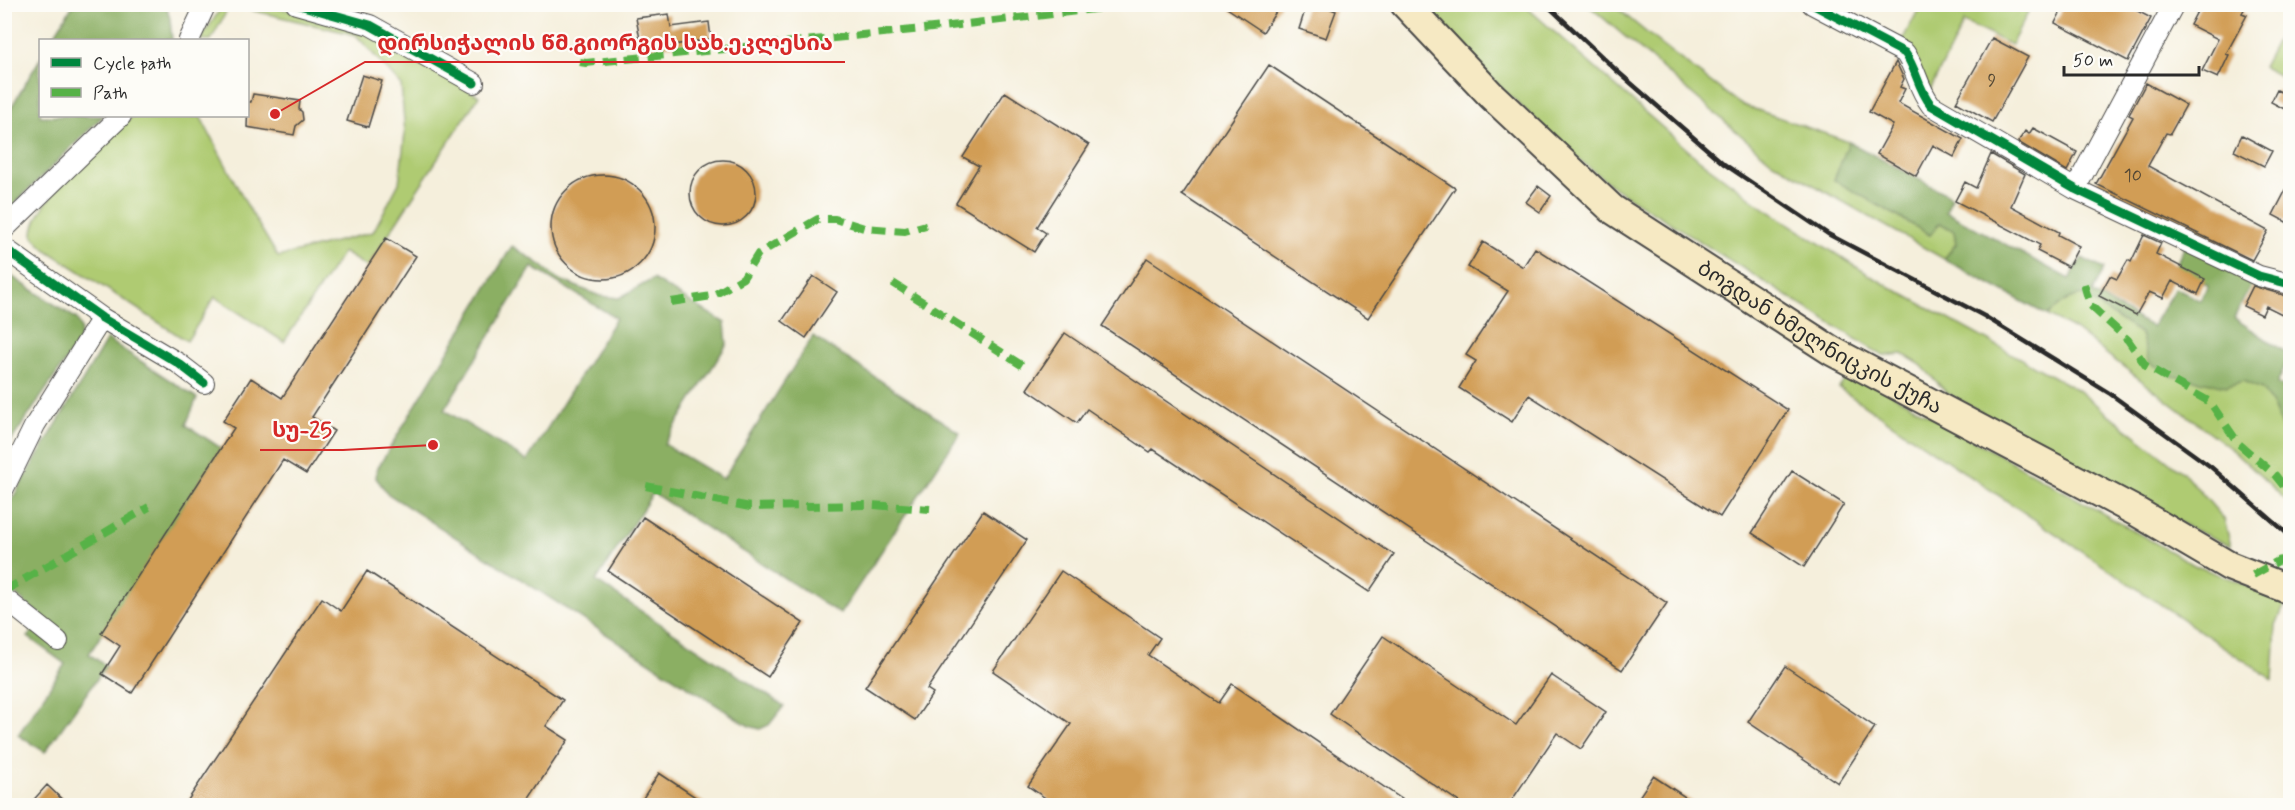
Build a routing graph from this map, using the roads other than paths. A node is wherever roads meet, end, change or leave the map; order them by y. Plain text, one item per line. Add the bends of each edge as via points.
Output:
1 (206, 4) edge
2 (296, 4) edge
3 (1405, 4) edge
4 (1812, 4) edge
5 (2174, 4) edge
6 (189, 39) edge
7 (474, 83) dead end
8 (120, 117) edge
9 (2075, 189) junction
10 (4, 229) edge
11 (4, 248) edge
12 (2290, 284) edge
13 (102, 318) junction
14 (204, 382) dead end
15 (4, 488) edge
16 (2290, 590) edge
17 (4, 598) edge
18 (57, 641) dead end

1 - 6 street
2 - 7 street via 370,25
3 - 16 main road, ბოგდან ხმელნიცკის ქუჩა via 1491,95 1612,209 1832,351 2137,512 2229,566
4 - 9 street via 1905,53 1921,92 1931,105
5 - 9 street
8 - 10 street
9 - 12 street via 2259,276
11 - 13 street
13 - 14 street
13 - 15 street via 35,425
17 - 18 street

